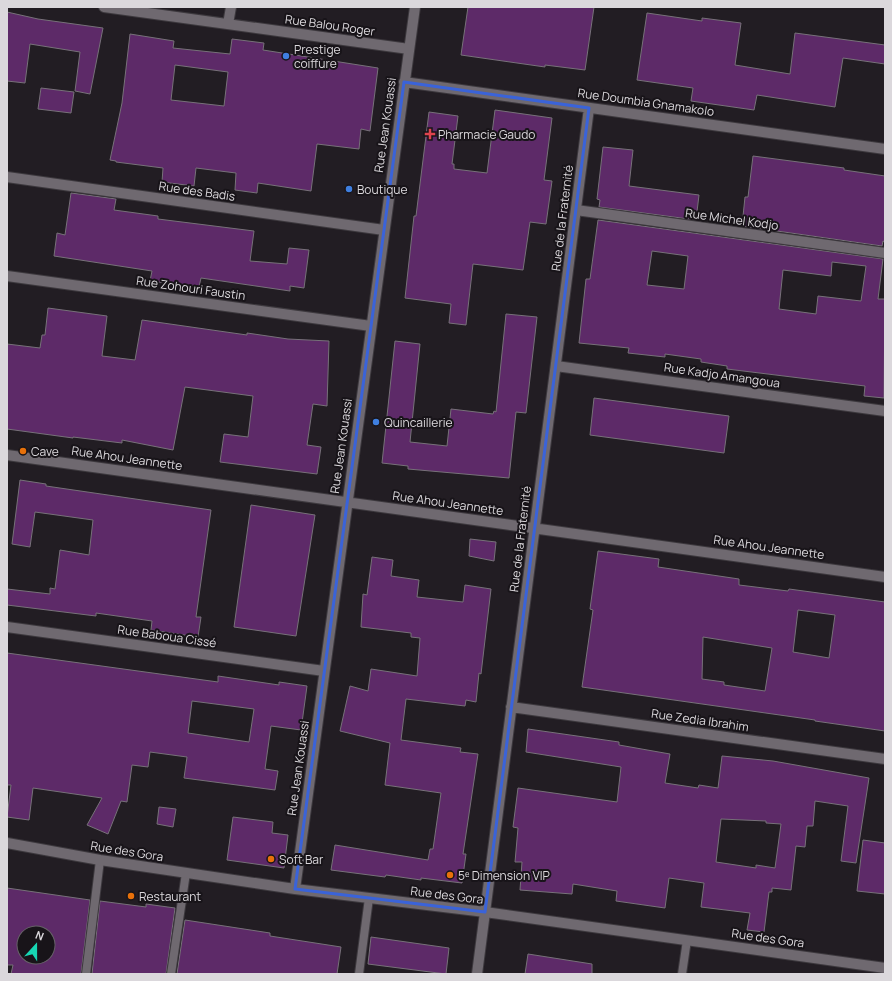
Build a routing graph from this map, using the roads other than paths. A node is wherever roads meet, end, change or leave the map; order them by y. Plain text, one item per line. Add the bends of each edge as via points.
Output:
1 (104, 7) edge
2 (231, 7) edge
3 (415, 7) edge
4 (228, 24) junction
5 (409, 49) junction
6 (404, 82) junction
7 (589, 108) junction
8 (885, 148) edge
9 (7, 177) edge
10 (576, 210) junction
11 (384, 230) junction
12 (885, 253) edge
13 (7, 276) edge
14 (371, 326) junction
15 (556, 366) junction
16 (885, 411) edge
17 (7, 455) edge
18 (347, 502) junction
19 (535, 528) junction
20 (885, 577) edge
21 (7, 627) edge
22 (324, 671) junction
23 (511, 707) junction
24 (885, 759) edge
25 (7, 843) edge
26 (100, 860) junction
27 (186, 873) junction
28 (295, 890) junction
29 (369, 898) junction
30 (485, 912) junction
31 (687, 940) junction
32 (885, 968) edge
33 (86, 974) edge
34 (171, 974) edge
35 (359, 974) edge
36 (477, 974) edge
37 (682, 974) edge

1 - 4 street, Rue Balou Roger
2 - 4 street
3 - 5 street, Rue Jean Kouassi
4 - 5 street, Rue Balou Roger
5 - 6 street, Rue Jean Kouassi
6 - 7 street, Rue Doumbia Gnamakolo
6 - 11 street, Rue Jean Kouassi
7 - 8 street, Rue Doumbia Gnamakolo
7 - 10 street, Rue de la Fraternité
9 - 11 street, Rue des Badis
10 - 12 street, Rue Michel Kodjo
10 - 15 street, Rue de la Fraternité
11 - 14 street, Rue Jean Kouassi
13 - 14 street, Rue Zohouri Faustin
14 - 18 street, Rue Jean Kouassi
15 - 16 street, Rue Kadjo Amangoua
15 - 19 street, Rue de la Fraternité
17 - 18 street, Rue Ahou Jeannette
18 - 19 street, Rue Ahou Jeannette
18 - 22 street, Rue Jean Kouassi
19 - 20 street, Rue Ahou Jeannette
19 - 23 street, Rue de la Fraternité
21 - 22 street, Rue Baboua Cissé
22 - 28 street, Rue Jean Kouassi
23 - 24 street, Rue Zedia Ibrahim
23 - 30 street, Rue de la Fraternité
25 - 26 street, Rue des Gora
26 - 27 street, Rue des Gora
26 - 33 lane
27 - 28 street, Rue des Gora
27 - 34 lane
28 - 29 street, Rue des Gora
29 - 30 street, Rue des Gora
29 - 35 lane
30 - 31 street, Rue des Gora
30 - 36 street, Rue de la Fraternité
31 - 32 street, Rue des Gora
31 - 37 lane

